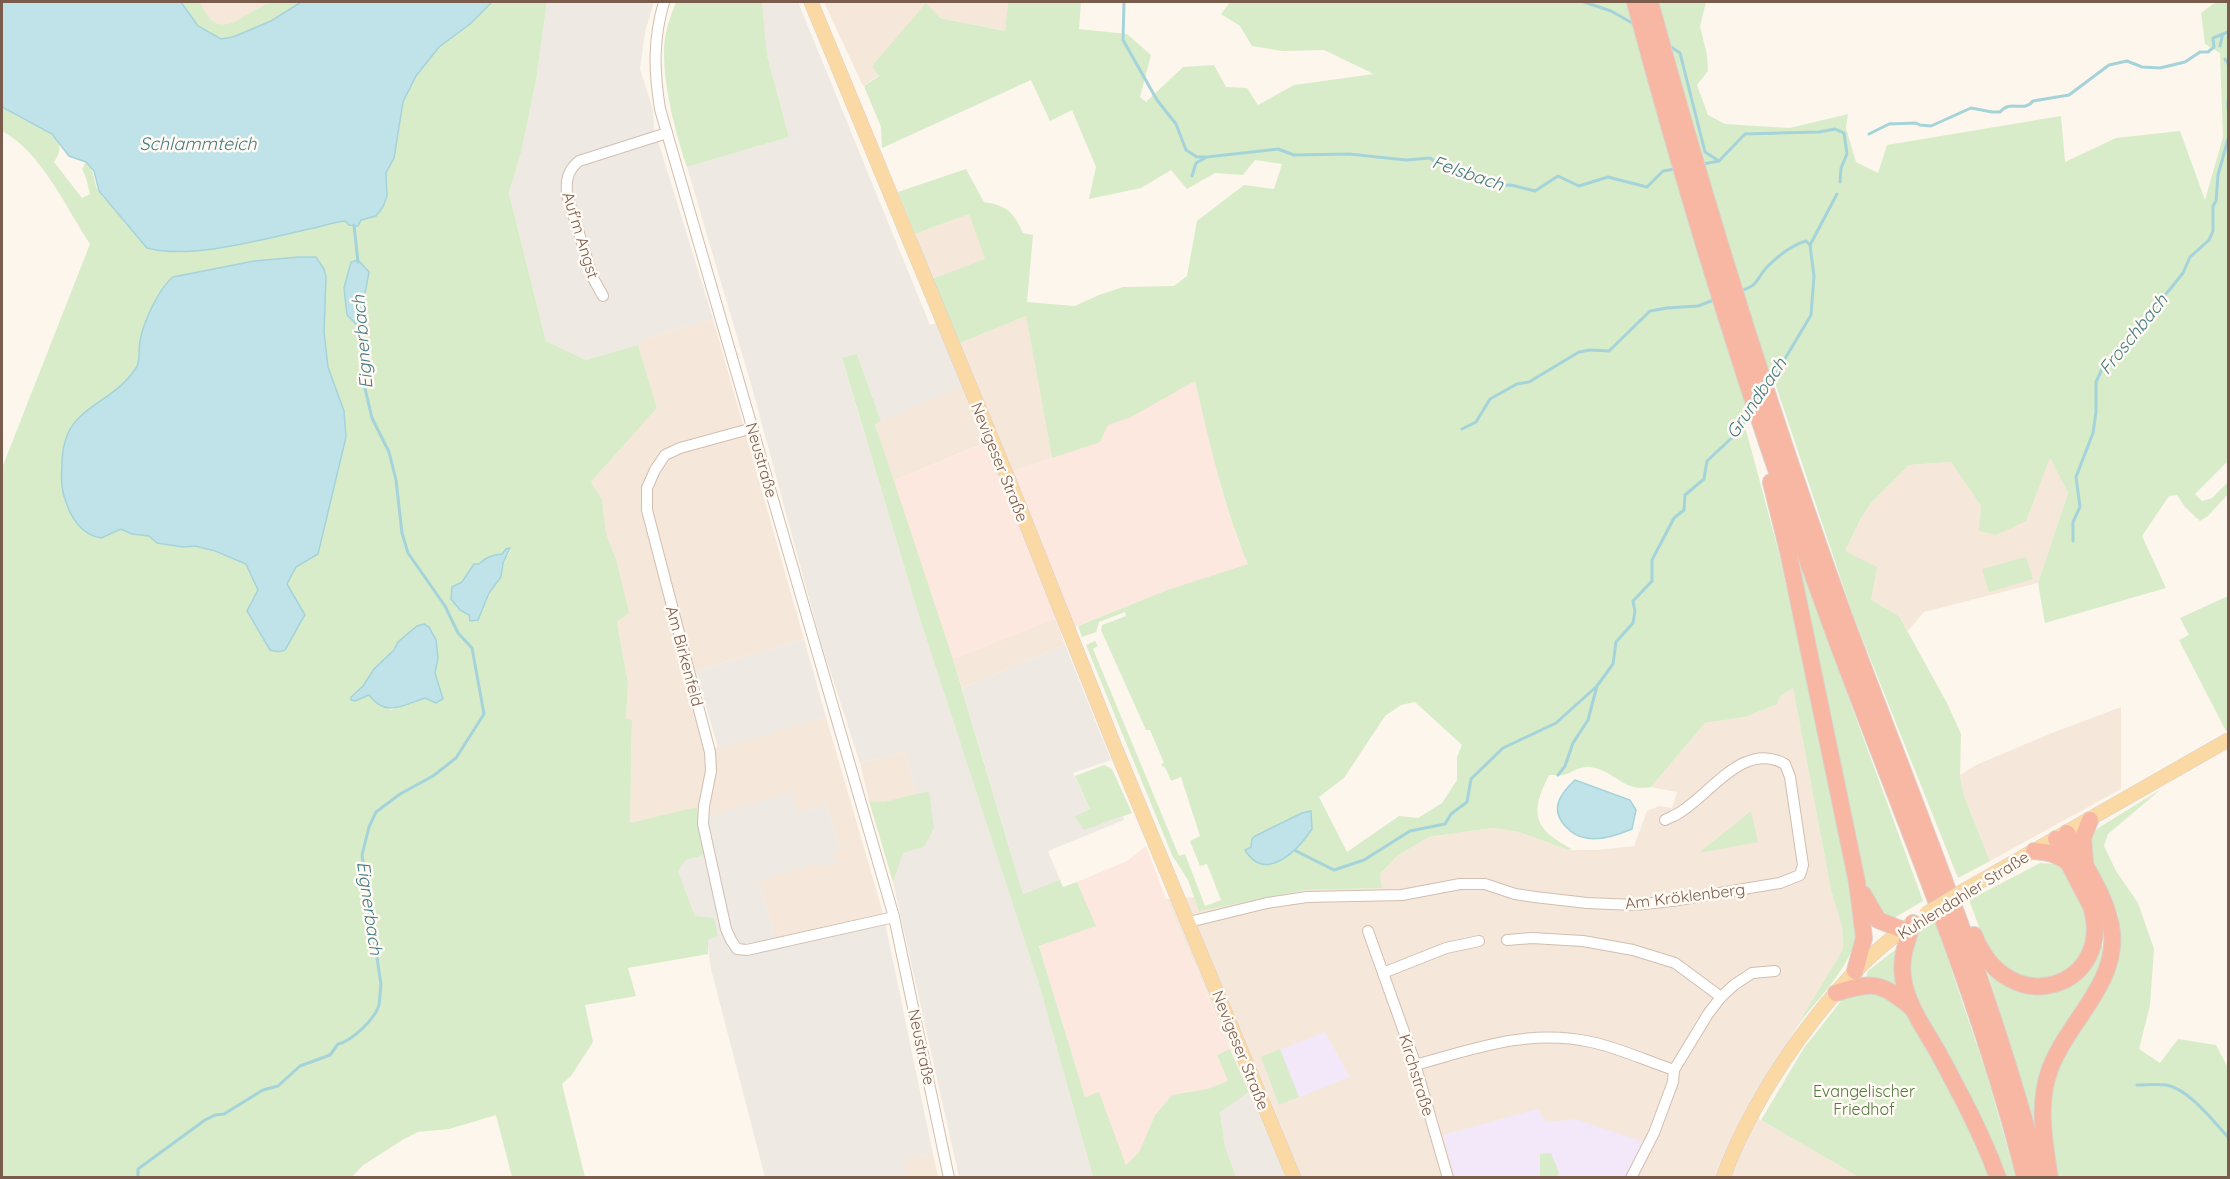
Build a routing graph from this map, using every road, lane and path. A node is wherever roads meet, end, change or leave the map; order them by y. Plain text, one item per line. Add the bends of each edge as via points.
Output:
1 (663, 2) edge
2 (811, 2) edge
3 (1635, 2) edge
4 (1650, 2) edge
5 (667, 133) junction
6 (603, 296) dead end
7 (753, 428) junction
8 (1802, 545) junction
9 (2229, 740) edge
10 (1665, 820) dead end
11 (2090, 820) junction
12 (2061, 836) junction
13 (2034, 851) junction
14 (2068, 862) junction
15 (2085, 868) junction
16 (1857, 882) junction
17 (1944, 885) junction
18 (894, 917) junction
19 (1188, 922) junction
20 (1914, 922) junction
21 (1368, 931) dead end
22 (1507, 940) dead end
23 (1479, 941) dead end
24 (1775, 971) dead end
25 (1856, 971) junction
26 (1383, 974) junction
27 (1836, 993) junction
28 (1720, 997) junction
29 (1911, 1007) junction
30 (1415, 1065) junction
31 (1674, 1070) junction
32 (949, 1178) edge
33 (1294, 1178) edge
34 (1448, 1178) edge
35 (1631, 1178) edge
36 (1723, 1178) edge
37 (1998, 1178) edge
38 (2025, 1178) edge
39 (2040, 1178) edge
40 (2050, 1178) edge

1 - 5 street, Neustraße via 654,63
2 - 19 main road, Nevigeser Straße
3 - 8 highway via 1675,152
4 - 8 highway via 1736,297
5 - 6 street, Auf'm Angst via 579,160 570,169 567,195 593,278
5 - 7 street, Neustraße
7 - 18 street, Neustraße
7 - 18 street, Am Birkenfeld via 665,455 647,488 647,510 710,752 703,825 726,929 737,949 747,950
8 - 16 highway
8 - 17 highway
8 - 38 highway via 1964,978
9 - 11 main road, Kuhlendahler Straße
10 - 19 street, Am Kröklenberg via 1740,764 1767,757 1777,759 1785,764 1790,777 1803,865 1800,875 1780,883 1635,905 1535,897 1485,884 1460,884 1402,895 1307,897
11 - 12 main road, Kuhlendahler Straße
11 - 15 highway via 2083,838
12 - 13 main road, Kuhlendahler Straße
12 - 14 highway
12 - 15 highway
13 - 14 highway via 2048,852
13 - 20 main road, Kuhlendahler Straße, bridge
14 - 17 highway via 2091,906 2095,935 2089,955 2077,972 2048,986 2016,983 1991,964 1980,950 1962,905
15 - 40 highway via 2109,916 2111,948 2107,968 2050,1068 2043,1118
16 - 20 highway via 1878,920
16 - 25 highway via 1864,938
17 - 39 highway via 2008,1061
18 - 32 street, Neustraße
19 - 33 main road, Nevigeser Straße
20 - 25 main road, Kuhlendahler Straße
20 - 29 highway via 1904,948 1902,968
21 - 26 street, Kirchstraße
22 - 28 street via 1583,941 1633,950 1674,963
23 - 26 street via 1446,948
24 - 28 street via 1752,973
25 - 27 main road, Kuhlendahler Straße
26 - 30 street, Kirchstraße
27 - 29 highway via 1868,984 1882,986
27 - 36 main road, Kuhlendahler Straße via 1772,1082 1746,1126
28 - 31 street
29 - 37 highway via 1963,1101
30 - 31 street via 1514,1039 1553,1036 1617,1049
30 - 34 street, Kirchstraße
31 - 35 street via 1654,1133

